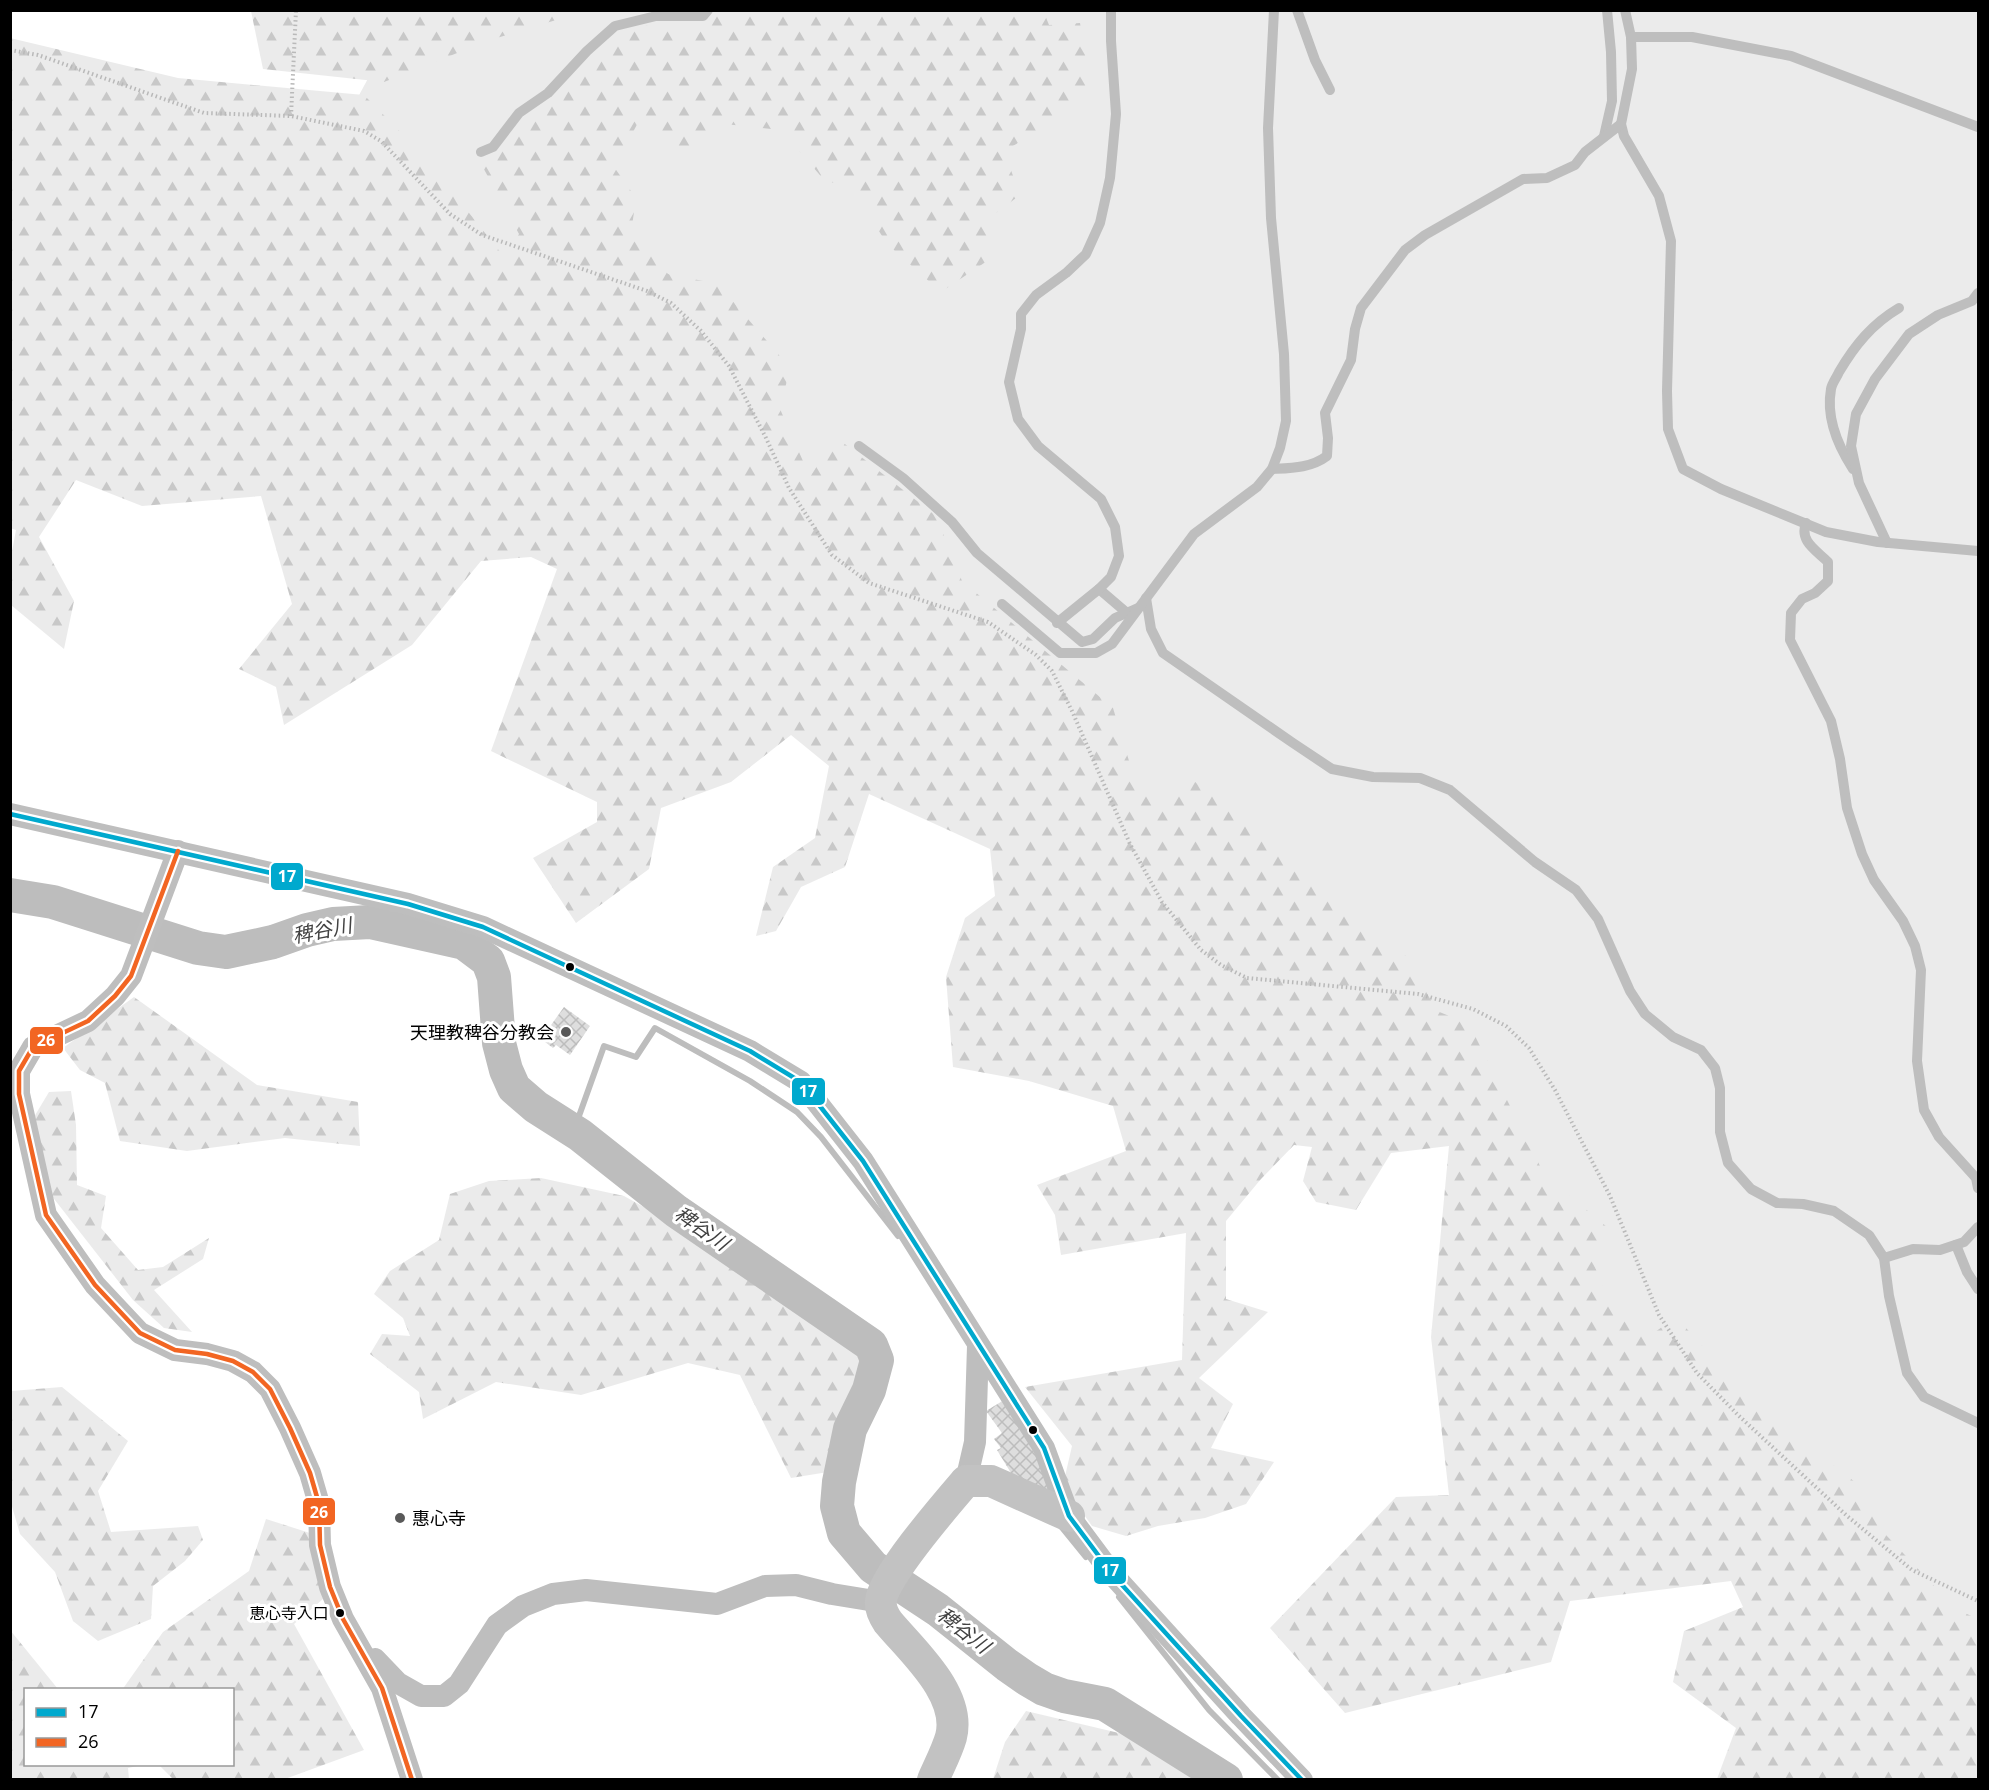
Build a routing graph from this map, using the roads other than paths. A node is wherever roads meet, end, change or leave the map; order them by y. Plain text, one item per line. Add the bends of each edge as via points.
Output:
1 (708, 10) edge
2 (1111, 10) edge
3 (1274, 10) edge
4 (1298, 10) edge
5 (1606, 10) edge
6 (1625, 10) edge
7 (1631, 37) junction
8 (1330, 90) dead end
9 (1621, 124) junction
10 (1978, 127) edge
11 (1604, 136) junction
12 (481, 152) dead end
13 (1978, 293) edge
14 (1899, 308) dead end
15 (859, 446) dead end
16 (1272, 469) junction
17 (1858, 477) junction
18 (1806, 523) junction
19 (1887, 543) junction
20 (1978, 551) edge
21 (1099, 589) junction
22 (1146, 598) junction
23 (1002, 604) dead end
24 (1139, 608) junction
25 (1127, 612) junction
26 (1057, 623) junction
27 (10, 814) edge
28 (178, 851) junction
29 (1978, 1188) edge
30 (1978, 1227) edge
31 (1956, 1245) junction
32 (1884, 1258) junction
33 (1978, 1289) edge
34 (978, 1346) junction
35 (1978, 1423) edge
36 (966, 1481) junction
37 (1069, 1516) junction
38 (882, 1595) junction
39 (362, 1654) junction
40 (412, 1779) edge
41 (933, 1779) edge
42 (1302, 1779) edge

1 - 12 lane via 703,16 656,16 615,26 548,93 519,113 493,147
2 - 21 lane via 1116,114 1110,178 1100,223 1086,254 1036,295 1021,314 1020,337 1009,382 1018,419 1038,446 1101,499 1114,527 1119,556 1111,577
3 - 16 lane via 1268,128 1286,421
4 - 8 lane
5 - 11 lane via 1612,101
6 - 7 lane
7 - 9 lane via 1632,69
7 - 10 lane via 1692,37 1791,56
9 - 11 lane
9 - 18 lane via 1659,196 1671,242 1668,429 1683,469 1721,489
11 - 16 lane via 1575,165 1547,178 1523,179 1405,250 1361,308 1351,360 1325,413 1327,456 1318,463
13 - 17 lane via 1972,301 1938,315 1909,334 1875,379 1856,414 1851,446
14 - 17 lane via 1869,329 1831,388 1831,422
15 - 26 lane via 903,478 952,522 976,553
16 - 22 lane via 1257,487 1194,534
17 - 19 lane
18 - 19 lane via 1826,532
18 - 29 lane via 1806,541 1828,562 1828,581 1802,599 1791,613 1790,640 1831,721 1847,808 1862,854 1915,946 1921,970 1917,1061 1924,1110 1939,1137 1976,1178
19 - 20 lane
21 - 25 lane
21 - 26 lane
22 - 24 lane
22 - 32 lane via 1150,629 1163,653 1293,743 1332,769 1373,777 1420,778 1450,790 1576,890 1598,919 1630,991 1645,1014 1673,1037 1701,1050 1715,1068 1720,1088 1720,1132 1728,1163 1751,1189 1777,1203 1803,1203 1834,1211 1869,1235
23 - 24 lane via 1060,653 1096,653 1112,644
24 - 25 lane
25 - 26 lane via 1093,639 1082,642
27 - 28 street
28 - 34 street via 408,904 483,927 750,1052 801,1083 863,1161
28 - 39 street via 131,976 88,1021 33,1047 19,1071 20,1094 46,1215 95,1285 140,1333 175,1350 233,1361 253,1372 270,1389 310,1473 319,1504 320,1545 330,1587
30 - 31 lane
31 - 32 lane via 1940,1250 1913,1249
31 - 33 lane
32 - 35 lane via 1907,1373 1924,1396
34 - 36 street via 975,1442
34 - 37 street via 1044,1448
36 - 37 main road via 991,1481
36 - 38 main road via 902,1562
37 - 42 street via 1113,1575
38 - 39 street via 832,1594 796,1585 765,1586 717,1604 586,1590 553,1594 523,1606 496,1625 459,1684 444,1696 421,1696 398,1683 378,1660
38 - 41 main road via 888,1622 932,1674 950,1706 952,1734
39 - 40 street via 382,1688

